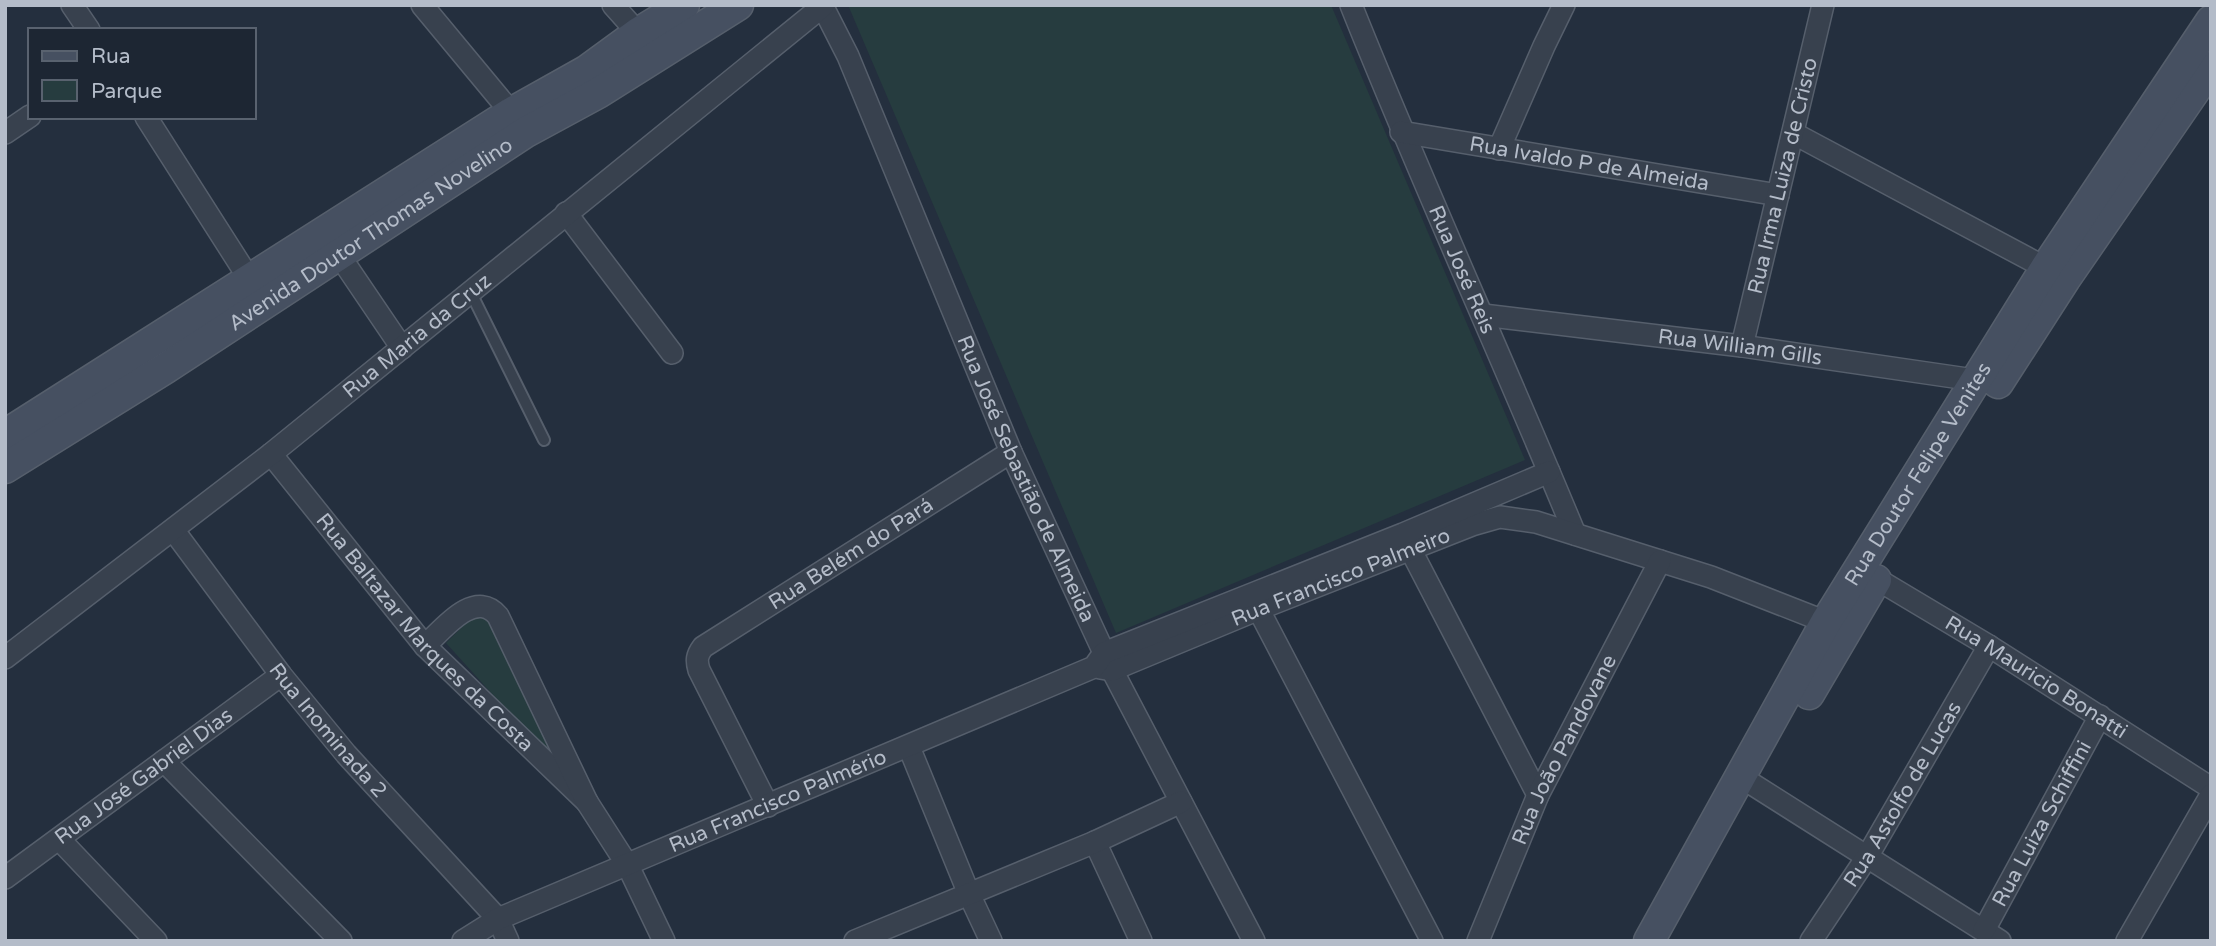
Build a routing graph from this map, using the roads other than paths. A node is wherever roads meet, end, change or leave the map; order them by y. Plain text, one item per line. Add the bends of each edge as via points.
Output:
1 (72, 5) edge
2 (422, 5) edge
3 (613, 5) edge
4 (684, 5) edge
5 (738, 5) edge
6 (1351, 5) edge
7 (1564, 5) edge
8 (1823, 5) edge
9 (822, 6) edge
10 (2211, 21) edge
11 (88, 28) edge
12 (638, 33) junction
13 (2211, 67) edge
14 (28, 117) edge
15 (147, 119) edge
16 (519, 122) junction
17 (5, 132) edge
18 (1401, 132) junction
19 (1793, 134) junction
20 (1499, 149) junction
21 (1778, 195) junction
22 (566, 213) junction
23 (339, 255) junction
24 (2056, 273) junction
25 (250, 280) junction
26 (471, 293) junction
27 (1483, 315) junction
28 (1742, 346) junction
29 (402, 348) junction
30 (672, 353) dead end
31 (1987, 382) junction
32 (5, 435) edge
33 (544, 440) dead end
34 (1012, 452) junction
35 (271, 454) junction
36 (5, 468) edge
37 (1549, 472) junction
38 (1493, 495) junction
39 (1500, 517) junction
40 (173, 531) junction
41 (1575, 534) junction
42 (1406, 542) junction
43 (1660, 561) junction
44 (1869, 574) junction
45 (1255, 602) junction
46 (1826, 622) junction
47 (425, 646) junction
48 (1989, 646) junction
49 (5, 658) edge
50 (1103, 664) junction
51 (281, 675) junction
52 (2100, 716) junction
53 (909, 747) junction
54 (164, 761) junction
55 (1748, 782) junction
56 (2211, 788) edge
57 (2211, 794) edge
58 (1538, 795) junction
59 (587, 802) junction
60 (1181, 802) junction
61 (768, 806) junction
62 (59, 839) junction
63 (1095, 842) junction
64 (1867, 857) junction
65 (628, 866) junction
66 (5, 878) edge
67 (969, 894) junction
68 (498, 919) junction
69 (1992, 936) edge
70 (156, 941) edge
71 (341, 941) edge
72 (463, 941) edge
73 (508, 941) edge
74 (664, 941) edge
75 (855, 941) edge
76 (991, 941) edge
77 (1141, 941) edge
78 (1254, 941) edge
79 (1432, 941) edge
80 (1478, 941) edge
81 (1649, 941) edge
82 (1672, 941) edge
83 (1811, 941) edge
84 (2127, 941) edge

1 - 11 street
2 - 16 street
3 - 12 street
4 - 12 street, Avenida Doutor Thomas Novelino
5 - 16 street, Avenida Doutor Thomas Novelino via 598,93
6 - 18 street, Rua José Reis
7 - 20 street
8 - 19 street, Rua Irma Luiza de Cristo
9 - 22 street, Rua Maria da Cruz
9 - 34 street, Rua José Sebastião de Almeida via 853,69
10 - 24 street, Rua Doutor Felipe Venites
12 - 16 street, Avenida Doutor Thomas Novelino
13 - 24 street, Rua Doutor Felipe Venites
14 - 17 street
15 - 25 street
16 - 23 street, Avenida Doutor Thomas Novelino
16 - 25 street, Avenida Doutor Thomas Novelino
18 - 20 street, Rua Ivaldo P de Almeida
18 - 27 street, Rua José Reis
19 - 21 street, Rua Irma Luiza de Cristo
19 - 24 street
20 - 21 street, Rua Ivaldo P de Almeida
21 - 28 street, Rua Irma Luiza de Cristo
22 - 26 street, Rua Maria da Cruz
22 - 30 street
23 - 29 street
23 - 36 street, Avenida Doutor Thomas Novelino
24 - 31 street, Rua Doutor Felipe Venites
25 - 32 street, Avenida Doutor Thomas Novelino
26 - 29 street, Rua Maria da Cruz
26 - 33 lane
27 - 28 street, Rua William Gills
27 - 37 street, Rua José Reis
28 - 31 street, Rua William Gills
29 - 35 street, Rua Maria da Cruz
31 - 44 street, Rua Doutor Felipe Venites
34 - 50 street, Rua José Sebastião de Almeida
34 - 61 street, Rua Belém do Pará via 703,648 696,660
35 - 40 street, Rua Maria da Cruz
35 - 47 street, Rua Baltazar Marques da Costa
37 - 38 street, Rua Francisco Palmeiro
37 - 41 street, Rua José Reis
38 - 39 street
38 - 42 street, Rua Francisco Palmeiro
39 - 41 street, Rua Francisco Palmeiro
39 - 42 street, Rua Francisco Palmeiro
40 - 49 street, Rua Maria da Cruz
40 - 51 street, Rua Inominada 2
41 - 43 street, Rua Francisco Palmeiro
42 - 45 street, Rua Francisco Palmeiro
42 - 58 street
43 - 46 street, Rua Francisco Palmeiro via 1722,580
43 - 58 street, Rua João Pandovane
44 - 46 street, Rua Doutor Felipe Venites
44 - 48 street, Rua Mauricio Bonatti
44 - 55 street, Rua Doutor Felipe Venites
45 - 50 street, Rua Francisco Palmeiro
45 - 79 street
46 - 55 street, Rua Doutor Felipe Venites
47 - 59 street, Rua Baltazar Marques da Costa
47 - 59 street via 465,610 477,605 493,609
48 - 52 street, Rua Mauricio Bonatti
48 - 64 street, Rua Astolfo de Lucas
50 - 53 street, Rua Francisco Palmério
50 - 60 street, Rua José Sebastião de Almeida
51 - 54 street, Rua José Gabriel Dias
51 - 68 street, Rua Inominada 2 via 346,754
52 - 56 street, Rua Mauricio Bonatti
52 - 69 street, Rua Luiza Schiffini
53 - 61 street, Rua Francisco Palmério
53 - 67 street
54 - 62 street, Rua José Gabriel Dias
54 - 71 street
55 - 64 street
55 - 81 street, Rua Doutor Felipe Venites
55 - 82 street, Rua Doutor Felipe Venites
57 - 84 street
58 - 80 street, Rua João Pandovane
59 - 65 street
60 - 63 street
60 - 78 street, Rua José Sebastião de Almeida
61 - 65 street, Rua Francisco Palmério
62 - 66 street, Rua José Gabriel Dias
62 - 70 street
63 - 67 street
63 - 77 street
64 - 69 street
64 - 83 street, Rua Astolfo de Lucas
65 - 68 street, Rua Francisco Palmério
65 - 74 street
67 - 75 street
67 - 76 street
68 - 72 street, Rua Francisco Palmério
68 - 73 street, Rua Inominada 2

